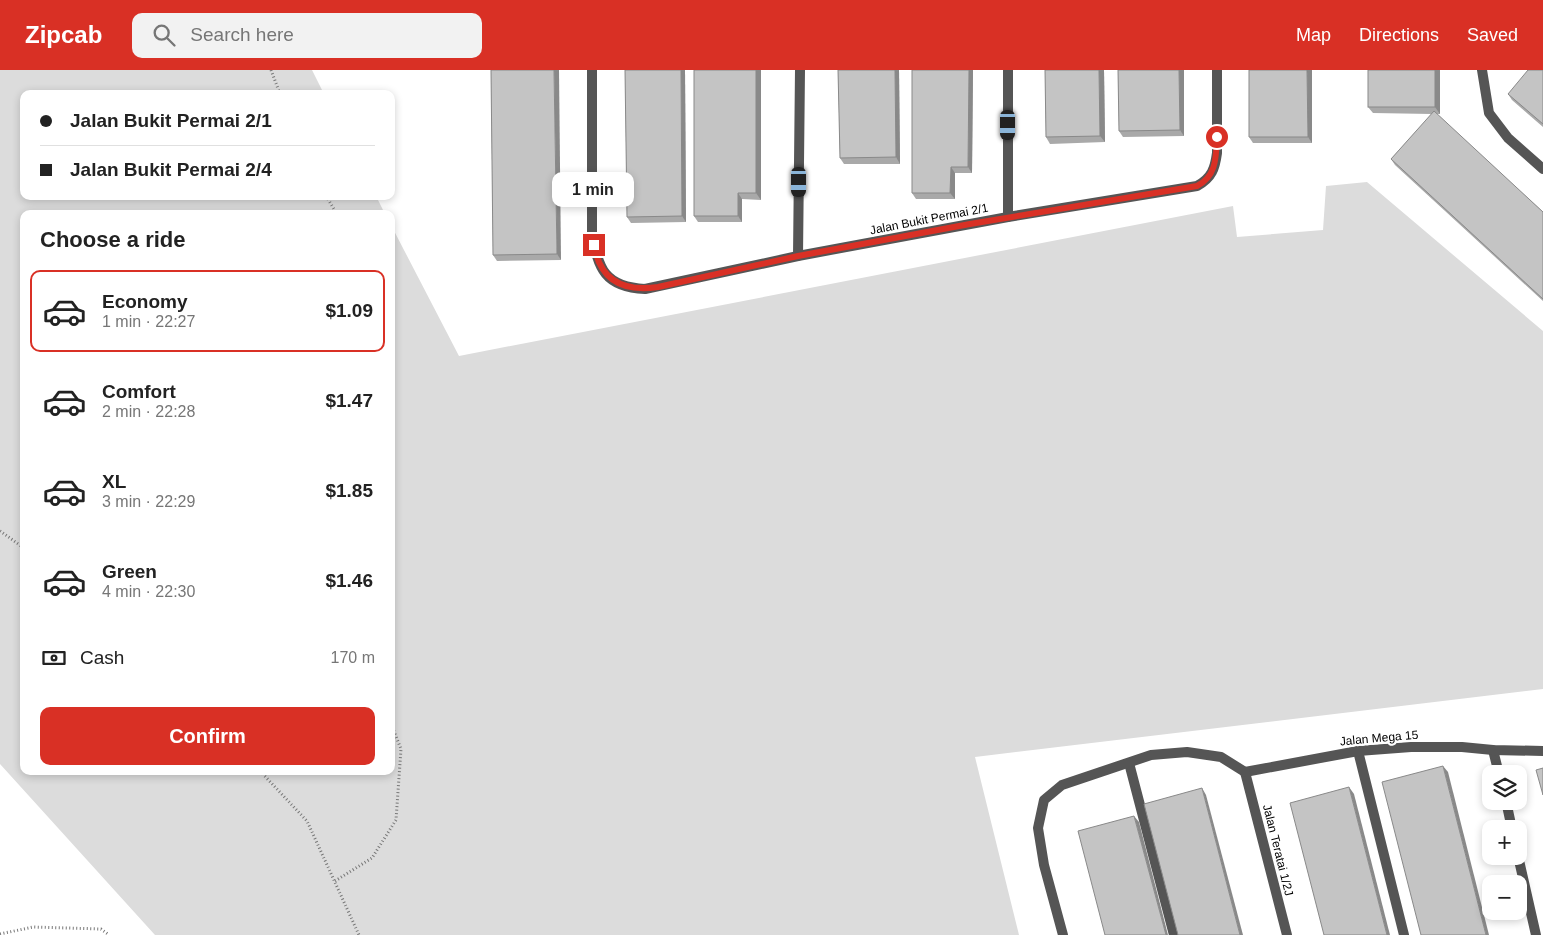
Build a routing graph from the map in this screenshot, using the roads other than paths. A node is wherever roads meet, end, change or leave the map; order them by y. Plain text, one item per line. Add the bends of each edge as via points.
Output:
1 (592, 70) edge
2 (800, 70) edge
3 (1008, 70) edge
4 (1217, 70) edge
5 (1482, 70) edge
6 (1543, 169) edge
7 (1008, 217) junction
8 (798, 256) junction
9 (1493, 750) junction
10 (1358, 751) junction
11 (1543, 751) edge
12 (1129, 763) junction
13 (1497, 765) edge
14 (1244, 772) junction
15 (1520, 865) edge
16 (1063, 935) edge
17 (1174, 935) edge
18 (1286, 935) edge
19 (1404, 935) edge
20 (1536, 935) edge

1 - 8 street, Jalan Bukit Permai 2/1 via 592,233 596,258 606,275 618,284 645,289
2 - 8 street
3 - 7 street
4 - 7 street, Jalan Bukit Permai 2/1 via 1216,153 1213,171 1204,182 1197,186
5 - 6 street via 1490,113 1508,138
7 - 8 street, Jalan Bukit Permai 2/1
9 - 10 street, Jalan Mega 15 via 1436,746
9 - 11 street, Jalan Mega 15
9 - 13 street
10 - 14 street, Jalan Mega 15
10 - 19 street
12 - 14 street via 1151,756 1186,752 1221,757
12 - 16 street via 1062,785 1044,800 1038,828 1044,866
12 - 17 street
14 - 18 street, Jalan Teratai 1/2J
15 - 20 street

